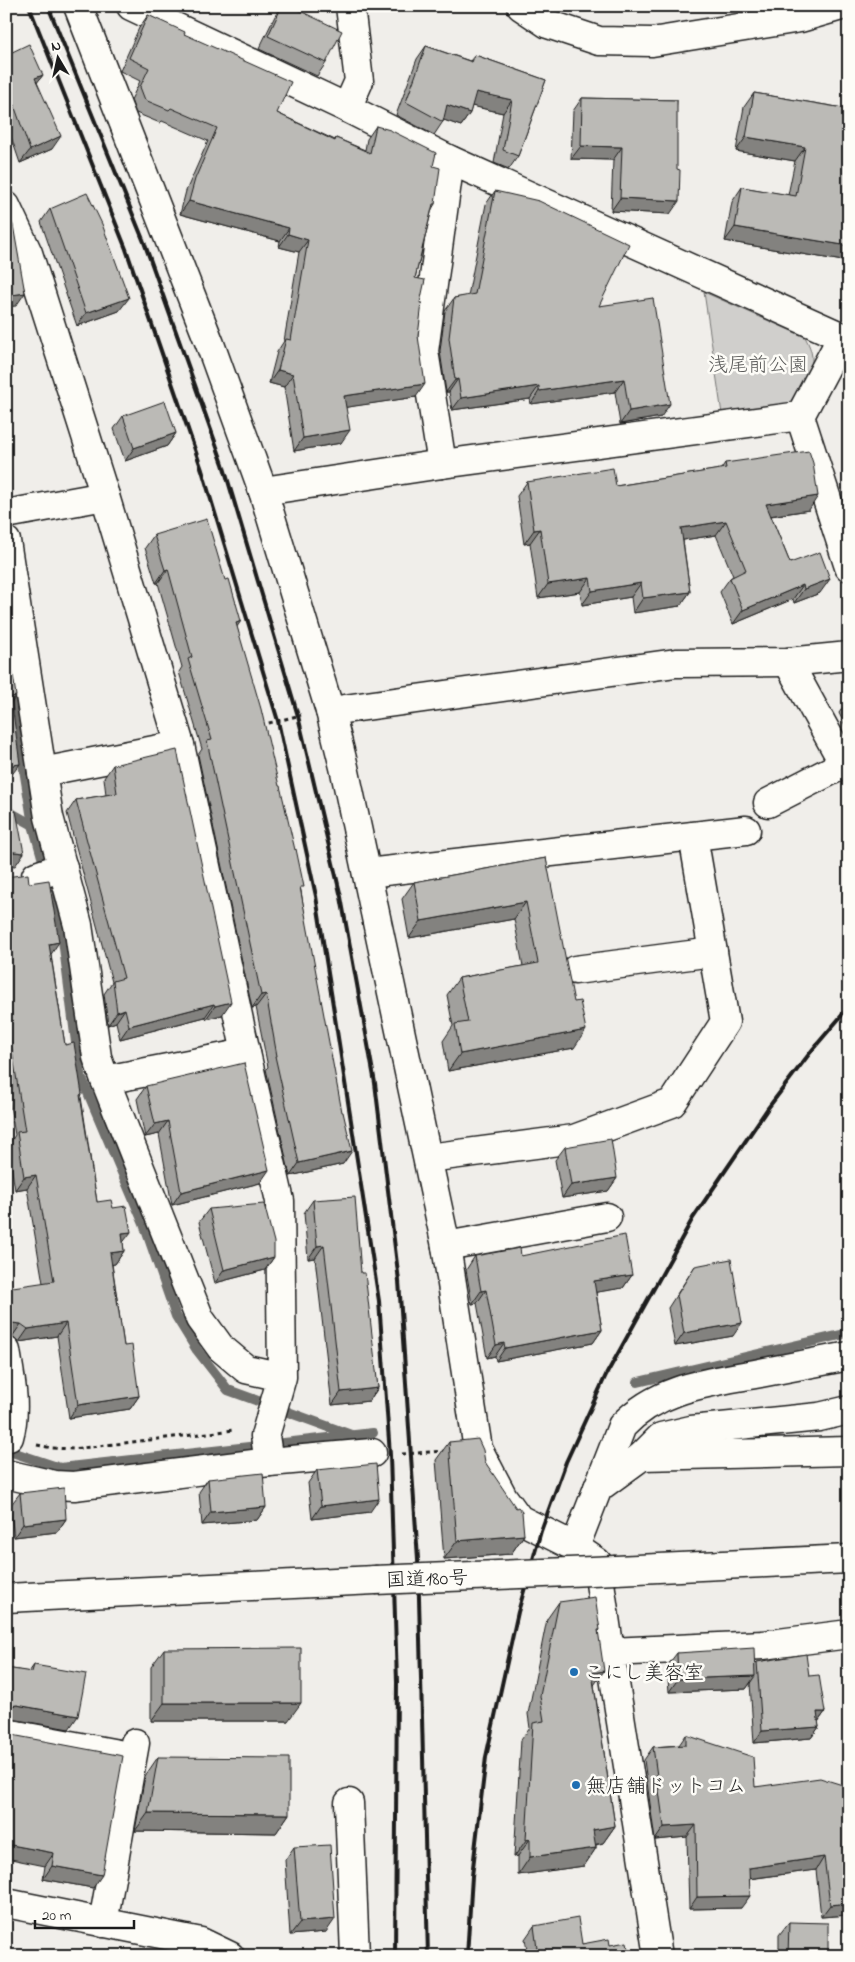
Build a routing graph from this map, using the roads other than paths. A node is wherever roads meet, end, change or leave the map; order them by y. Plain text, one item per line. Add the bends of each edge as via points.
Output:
1 (78, 6) edge
2 (132, 6) edge
3 (350, 6) edge
4 (521, 6) edge
5 (841, 6) edge
6 (347, 108) junction
7 (450, 160) junction
8 (6, 206) edge
9 (846, 338) edge
10 (800, 416) junction
11 (442, 464) junction
12 (263, 491) junction
13 (105, 496) junction
14 (6, 514) edge
15 (6, 541) edge
16 (849, 567) edge
17 (849, 656) edge
18 (788, 662) junction
19 (330, 711) junction
20 (180, 745) junction
21 (42, 772) junction
22 (768, 803) dead end
23 (746, 830) dead end
24 (693, 836) junction
25 (64, 867) junction
26 (367, 873) junction
27 (36, 876) dead end
28 (713, 952) junction
29 (575, 970) dead end
30 (246, 1053) junction
31 (105, 1080) junction
32 (428, 1158) junction
33 (607, 1217) dead end
34 (446, 1246) junction
35 (6, 1351) edge
36 (849, 1356) edge
37 (281, 1385) junction
38 (849, 1410) edge
39 (9, 1427) edge
40 (268, 1441) junction
41 (849, 1451) edge
42 (372, 1453) road end
43 (642, 1456) junction
44 (6, 1474) edge
45 (598, 1488) junction
46 (575, 1547) junction
47 (849, 1559) edge
48 (6, 1598) edge
49 (849, 1634) edge
50 (610, 1652) junction
51 (6, 1733) edge
52 (349, 1803) dead end
53 (6, 1903) edge
54 (103, 1923) junction
55 (230, 1956) edge
56 (355, 1956) edge
57 (658, 1956) edge

1 - 12 main road via 210,344
2 - 6 main road
3 - 6 main road via 359,81
4 - 5 main road via 548,24 599,41 652,42 800,18
6 - 7 main road
7 - 9 main road
7 - 11 main road via 424,351
8 - 13 main road via 28,253
9 - 10 main road
10 - 11 main road
10 - 16 main road
11 - 12 main road
12 - 19 main road
13 - 14 main road
13 - 20 main road
15 - 21 main road
17 - 18 main road
18 - 19 main road via 676,663
18 - 22 main road via 844,764
19 - 26 main road
20 - 21 main road
20 - 30 main road
21 - 25 main road via 49,817
23 - 24 main road
24 - 26 main road
24 - 28 main road
25 - 27 main road
25 - 31 main road via 78,925 97,1058
26 - 32 main road
28 - 29 main road
28 - 32 main road via 725,1022 672,1103 574,1139
30 - 31 main road
30 - 37 main road via 280,1201
31 - 37 main road via 200,1319 221,1348 246,1369
32 - 34 main road
33 - 34 main road
34 - 46 main road via 478,1448 503,1497 519,1519
35 - 39 main road via 12,1390
36 - 45 main road via 682,1388 656,1400 632,1415 622,1426
37 - 40 main road
38 - 43 main road via 820,1417 691,1430 661,1437
40 - 42 main road
40 - 44 main road via 74,1486
41 - 43 main road
43 - 45 main road
45 - 46 main road
46 - 50 main road via 597,1562
47 - 48 main road, 国道180号, bridge
49 - 50 main road via 763,1645
50 - 57 main road
51 - 54 main road via 126,1748
52 - 56 main road
53 - 54 main road
54 - 55 main road via 201,1942

